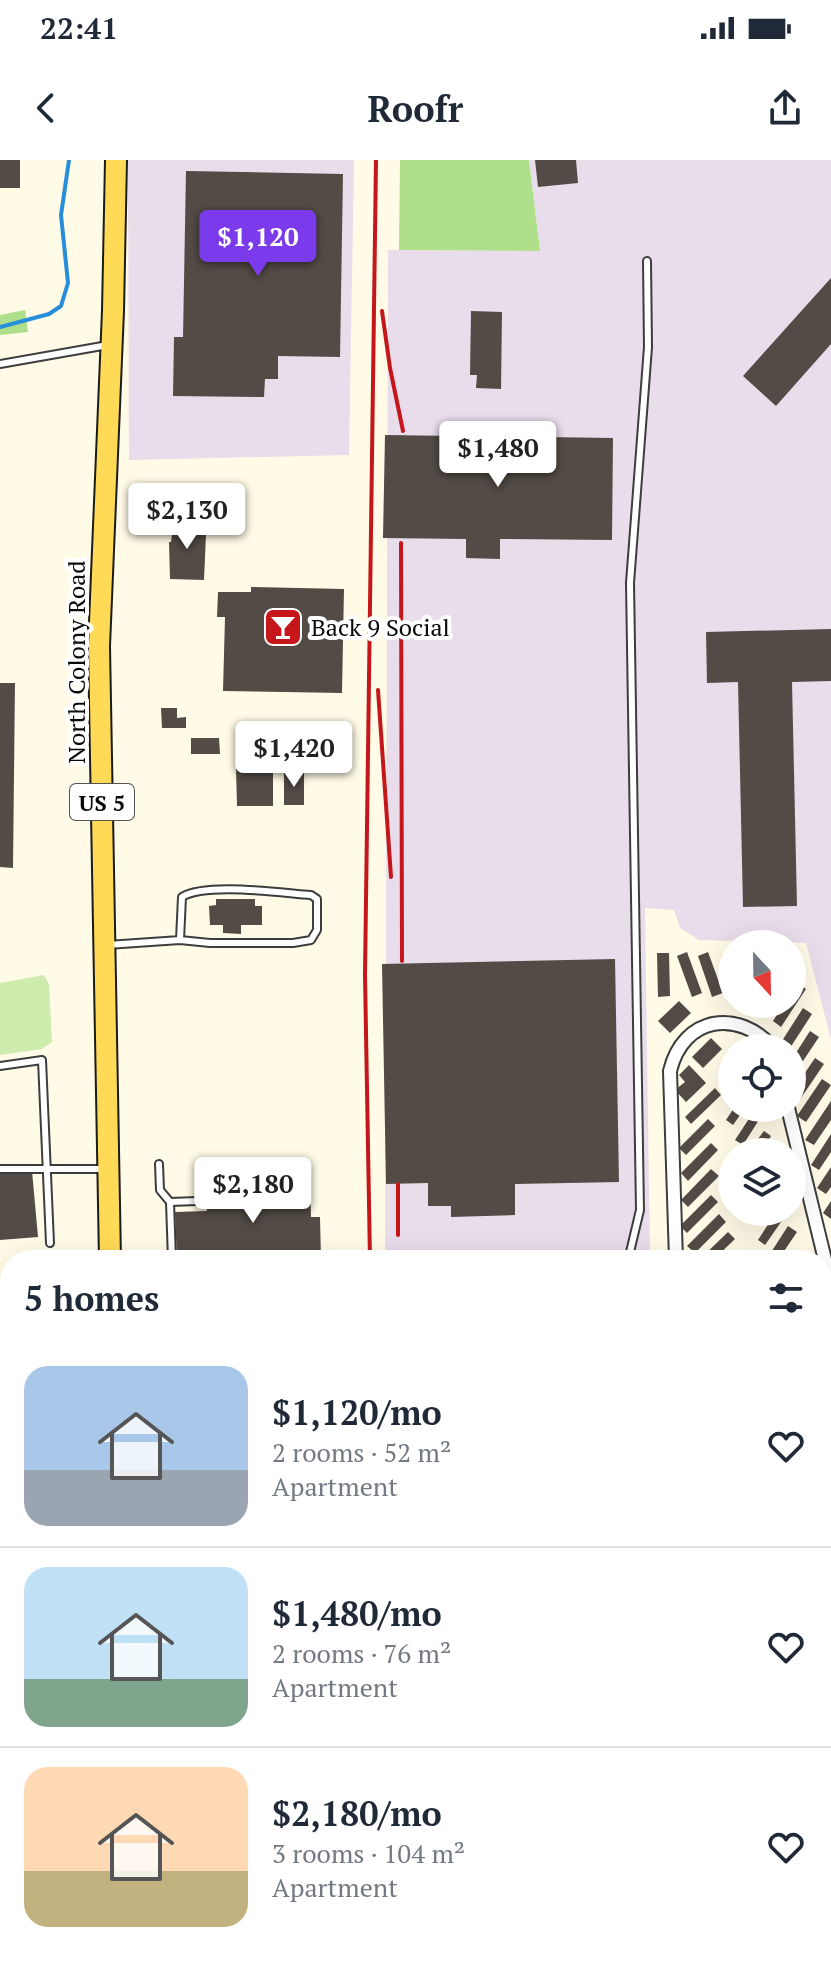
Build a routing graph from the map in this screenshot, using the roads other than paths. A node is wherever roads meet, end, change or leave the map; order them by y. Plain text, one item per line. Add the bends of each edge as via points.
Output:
1 (116, 160) edge
2 (647, 261) dead end
3 (112, 345) junction
4 (0, 364) edge
5 (180, 940) junction
6 (104, 945) junction
7 (759, 1034) edge
8 (0, 1066) edge
9 (791, 1122) edge
10 (159, 1164) dead end
11 (47, 1168) junction
12 (0, 1169) edge
13 (108, 1170) junction
14 (197, 1201) dead end
15 (170, 1202) junction
16 (50, 1243) dead end
17 (110, 1250) edge
18 (172, 1250) edge
19 (630, 1250) edge
20 (676, 1250) edge
21 (823, 1250) edge

1 - 3 main road, North Colony Road / US 5
2 - 19 lane via 648,347 630,583 640,1194
3 - 4 lane
3 - 6 main road, North Colony Road / US 5 via 99,646
5 - 5 lane via 311,940 317,930 317,899 191,891 182,897
5 - 6 lane
6 - 13 main road, North Colony Road / US 5
7 - 20 street via 724,1022 697,1030 675,1053 670,1071
8 - 11 lane via 42,1060
9 - 21 street
10 - 15 lane via 160,1190
11 - 12 lane
11 - 13 lane
11 - 16 lane
13 - 17 main road, North Colony Road / US 5
14 - 15 lane
15 - 18 lane

